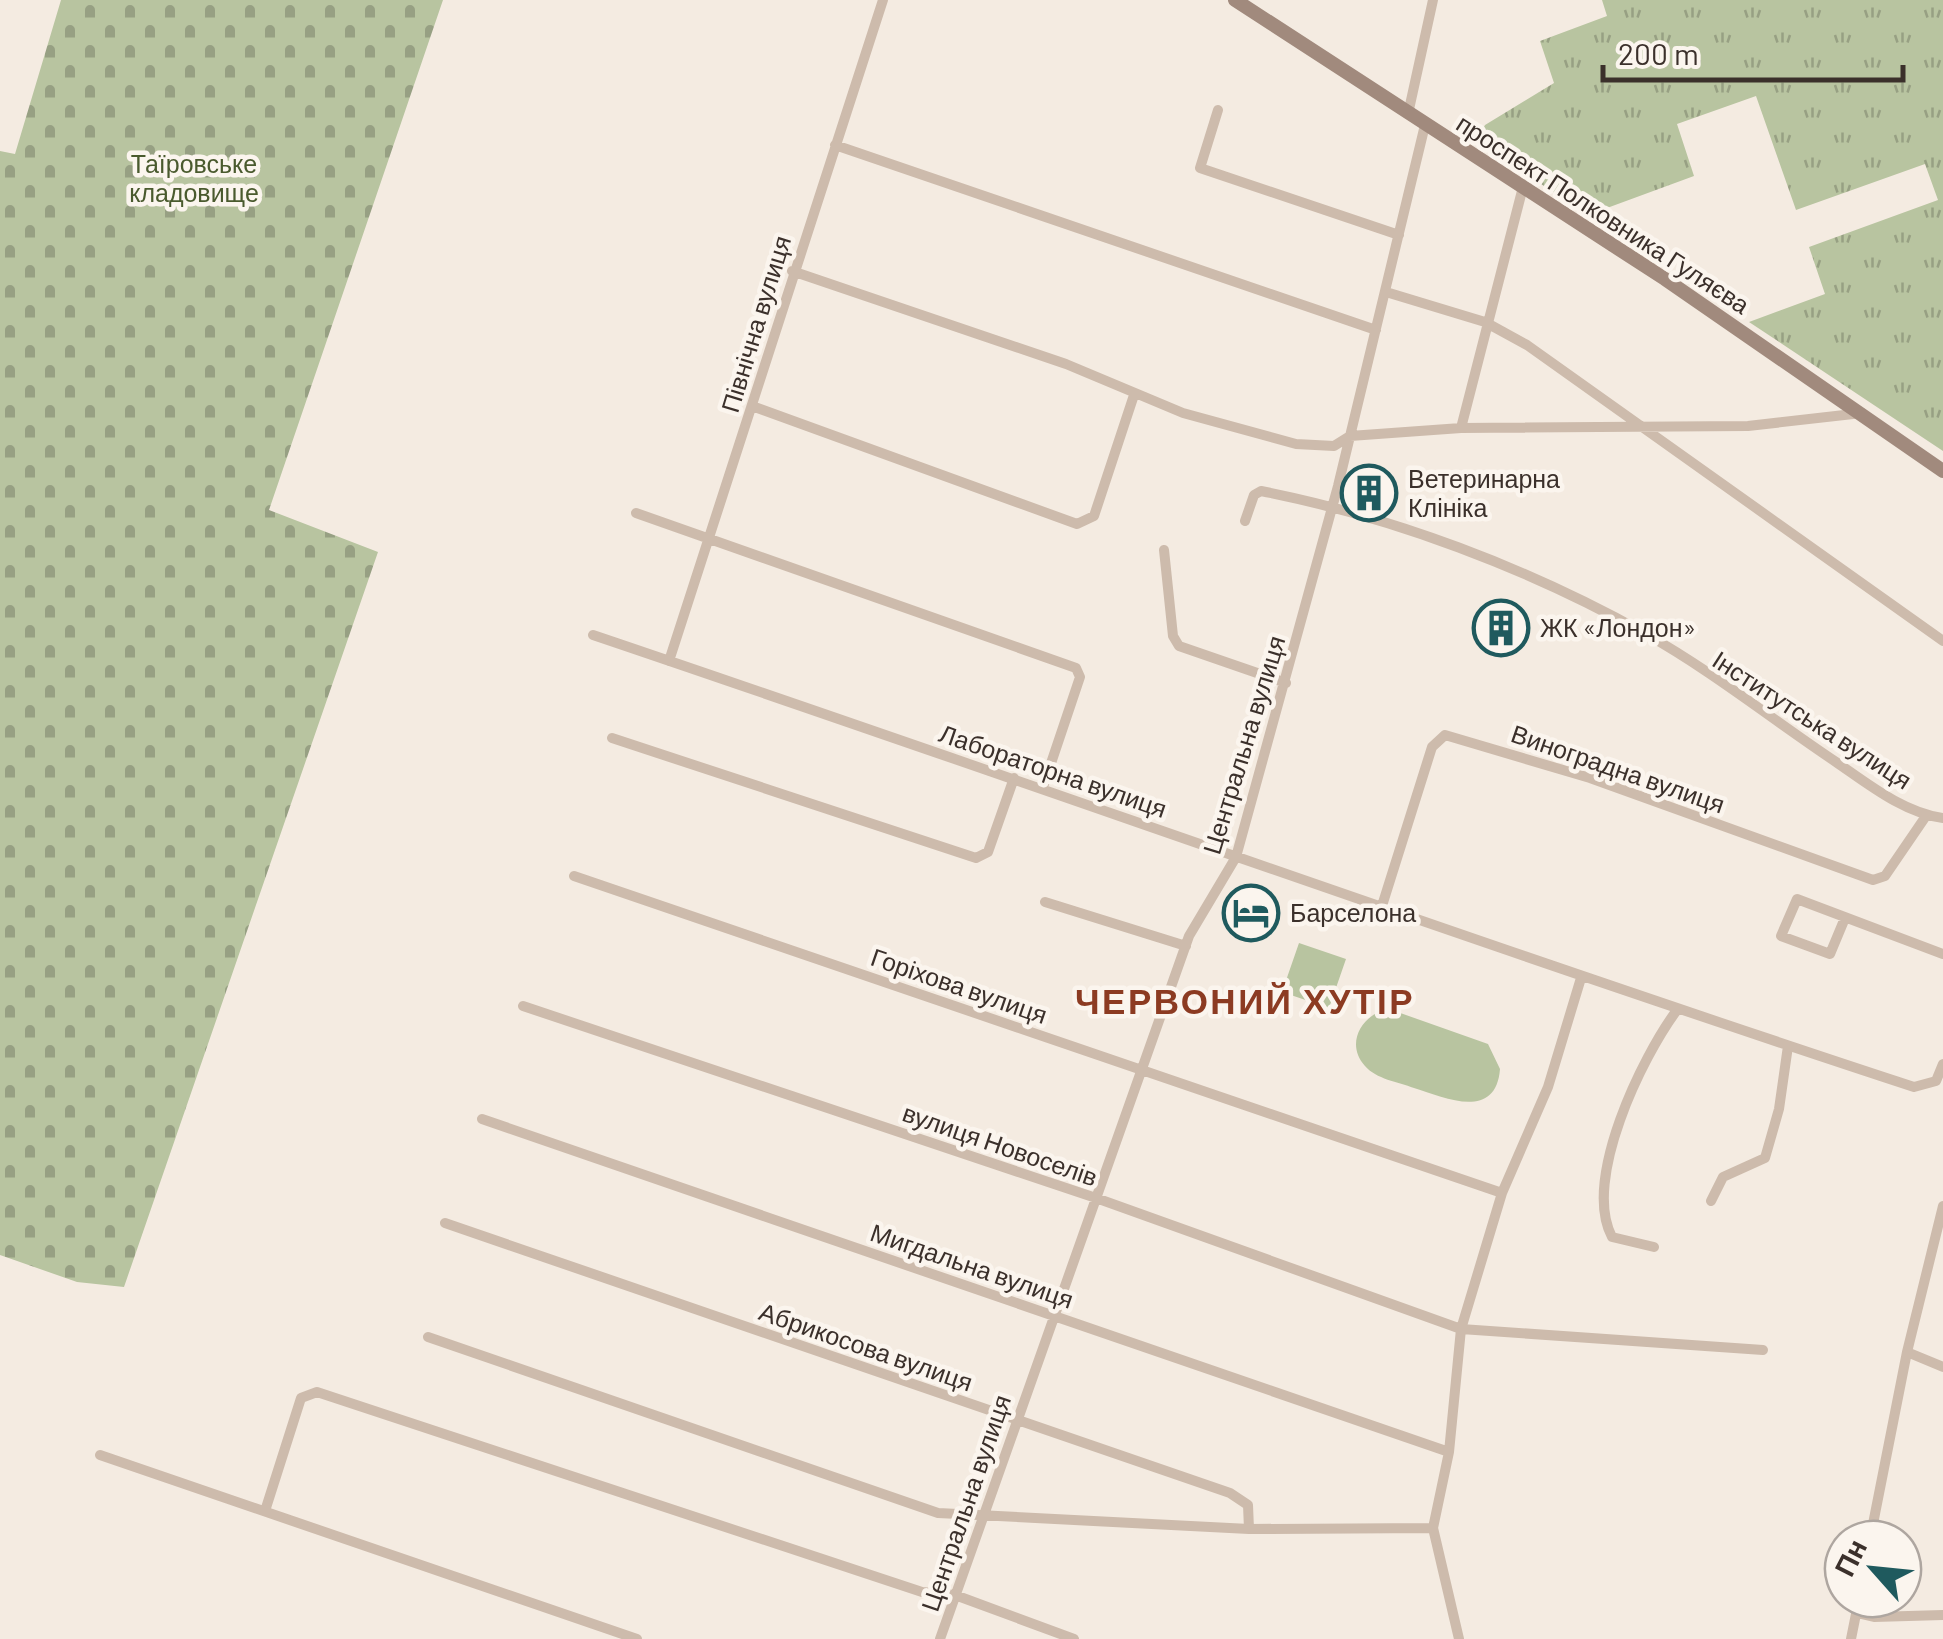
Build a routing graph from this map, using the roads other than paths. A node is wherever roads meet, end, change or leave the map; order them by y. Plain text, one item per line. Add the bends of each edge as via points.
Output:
1 (883, 0) edge
2 (1235, 0) edge
3 (1433, 0) edge
4 (1218, 110) dead end
5 (1408, 114) junction
6 (1425, 125) junction
7 (835, 145) junction
8 (1523, 187) junction
9 (1398, 235) junction
10 (792, 272) junction
11 (1386, 292) junction
12 (1488, 324) junction
13 (1376, 330) junction
14 (1134, 396) junction
15 (752, 406) junction
16 (1864, 413) junction
17 (1461, 428) junction
18 (1640, 429) junction
19 (1350, 436) junction
20 (1943, 471) edge
21 (1332, 505) junction
22 (636, 514) dead end
23 (1245, 521) dead end
24 (707, 540) junction
25 (1164, 550) dead end
26 (593, 635) dead end
27 (1943, 641) edge
28 (669, 661) junction
29 (1286, 683) junction
30 (612, 738) dead end
31 (1014, 778) junction
32 (1043, 787) junction
33 (1926, 816) junction
34 (1943, 818) edge
35 (1236, 857) junction
36 (574, 876) dead end
37 (1045, 902) dead end
38 (1382, 909) junction
39 (1845, 918) junction
40 (1186, 946) junction
41 (1943, 954) edge
42 (1580, 978) junction
43 (524, 1006) dead end
44 (1677, 1010) junction
45 (1788, 1046) junction
46 (1943, 1064) edge
47 (1142, 1070) junction
48 (482, 1120) dead end
49 (1502, 1193) junction
50 (1096, 1198) junction
51 (1711, 1201) dead end
52 (1943, 1206) edge
53 (445, 1222) dead end
54 (1654, 1247) dead end
55 (1052, 1315) junction
56 (1460, 1329) junction
57 (428, 1338) dead end
58 (1763, 1350) dead end
59 (1906, 1352) junction
60 (1943, 1368) edge
61 (1016, 1420) junction
62 (1449, 1452) junction
63 (100, 1455) dead end
64 (264, 1511) junction
65 (982, 1516) junction
66 (1874, 1519) edge
67 (1433, 1528) junction
68 (1249, 1530) junction
69 (954, 1595) junction
70 (637, 1639) edge
71 (940, 1639) edge
72 (1074, 1639) edge
73 (1459, 1639) edge

1 - 7 street, Північна вулиця
2 - 5 main road, проспект Полковника Гуляєва
3 - 5 street
4 - 9 street via 1200,168
5 - 6 main road, проспект Полковника Гуляєва
6 - 8 main road, проспект Полковника Гуляєва
6 - 9 street, Центральна вулиця
7 - 10 street, Північна вулиця
7 - 13 street
8 - 12 street
8 - 16 main road, проспект Полковника Гуляєва
9 - 11 street, Центральна вулиця
10 - 14 street via 1066,364
10 - 15 street, Північна вулиця
11 - 12 street
11 - 13 street, Центральна вулиця
12 - 17 street
12 - 18 street
13 - 19 street, Центральна вулиця
14 - 15 street via 1094,516 1082,524
14 - 19 street via 1296,444 1334,446
15 - 24 street, Північна вулиця
16 - 18 street
16 - 20 main road, проспект Полковника Гуляєва
17 - 18 street
17 - 19 street
18 - 27 street
19 - 21 street, Центральна вулиця
21 - 23 street, Інститутська вулиця via 1261,491
21 - 29 street, Центральна вулиця
21 - 33 street, Інститутська вулиця via 1505,567 1649,636 1873,788
22 - 24 street
24 - 28 street, Північна вулиця
24 - 32 street via 1076,668 1080,677
25 - 29 street via 1179,646
26 - 28 street, Лабораторна вулиця
28 - 31 street, Лабораторна вулиця
29 - 35 street, Центральна вулиця
30 - 31 street via 976,858 988,852
31 - 32 street, Лабораторна вулиця
32 - 35 street, Лабораторна вулиця
33 - 34 street, Інститутська вулиця
33 - 38 street, Виноградна вулиця via 1886,876 1872,880 1590,778 1444,735 1432,748
35 - 38 street, Лабораторна вулиця
35 - 40 street, Центральна вулиця
36 - 47 street, Горіхова вулиця
37 - 40 street
38 - 42 street, Лабораторна вулиця
39 - 39 street via 1830,954 1781,936 1794,900
39 - 41 street
40 - 47 street, Центральна вулиця
42 - 44 street, Лабораторна вулиця
42 - 49 street via 1548,1087
43 - 50 street, вулиця Новоселів
44 - 45 street, Лабораторна вулиця
44 - 54 street via 1641,1064 1603,1196 1612,1238
45 - 46 street, Лабораторна вулиця via 1914,1088 1936,1081
45 - 51 street via 1765,1158 1723,1177
47 - 49 street, Горіхова вулиця
47 - 50 street, Центральна вулиця
48 - 55 street, Мигдальна вулиця
49 - 56 street
50 - 55 street, Центральна вулиця
50 - 56 street, вулиця Новоселів
52 - 59 street
53 - 61 street, Абрикосова вулиця
55 - 61 street, Центральна вулиця
55 - 62 street, Мигдальна вулиця
56 - 58 street, вулиця Новоселів
56 - 62 street
57 - 65 street via 938,1513
59 - 60 street
59 - 66 street
61 - 65 street, Центральна вулиця
61 - 68 street, Абрикосова вулиця via 1230,1493 1248,1504
62 - 67 street
63 - 64 street
64 - 69 street via 308,1392 922,1592
64 - 70 street
65 - 68 street
65 - 69 street, Центральна вулиця
67 - 68 street
67 - 73 street
69 - 71 street, Центральна вулиця
69 - 72 street

